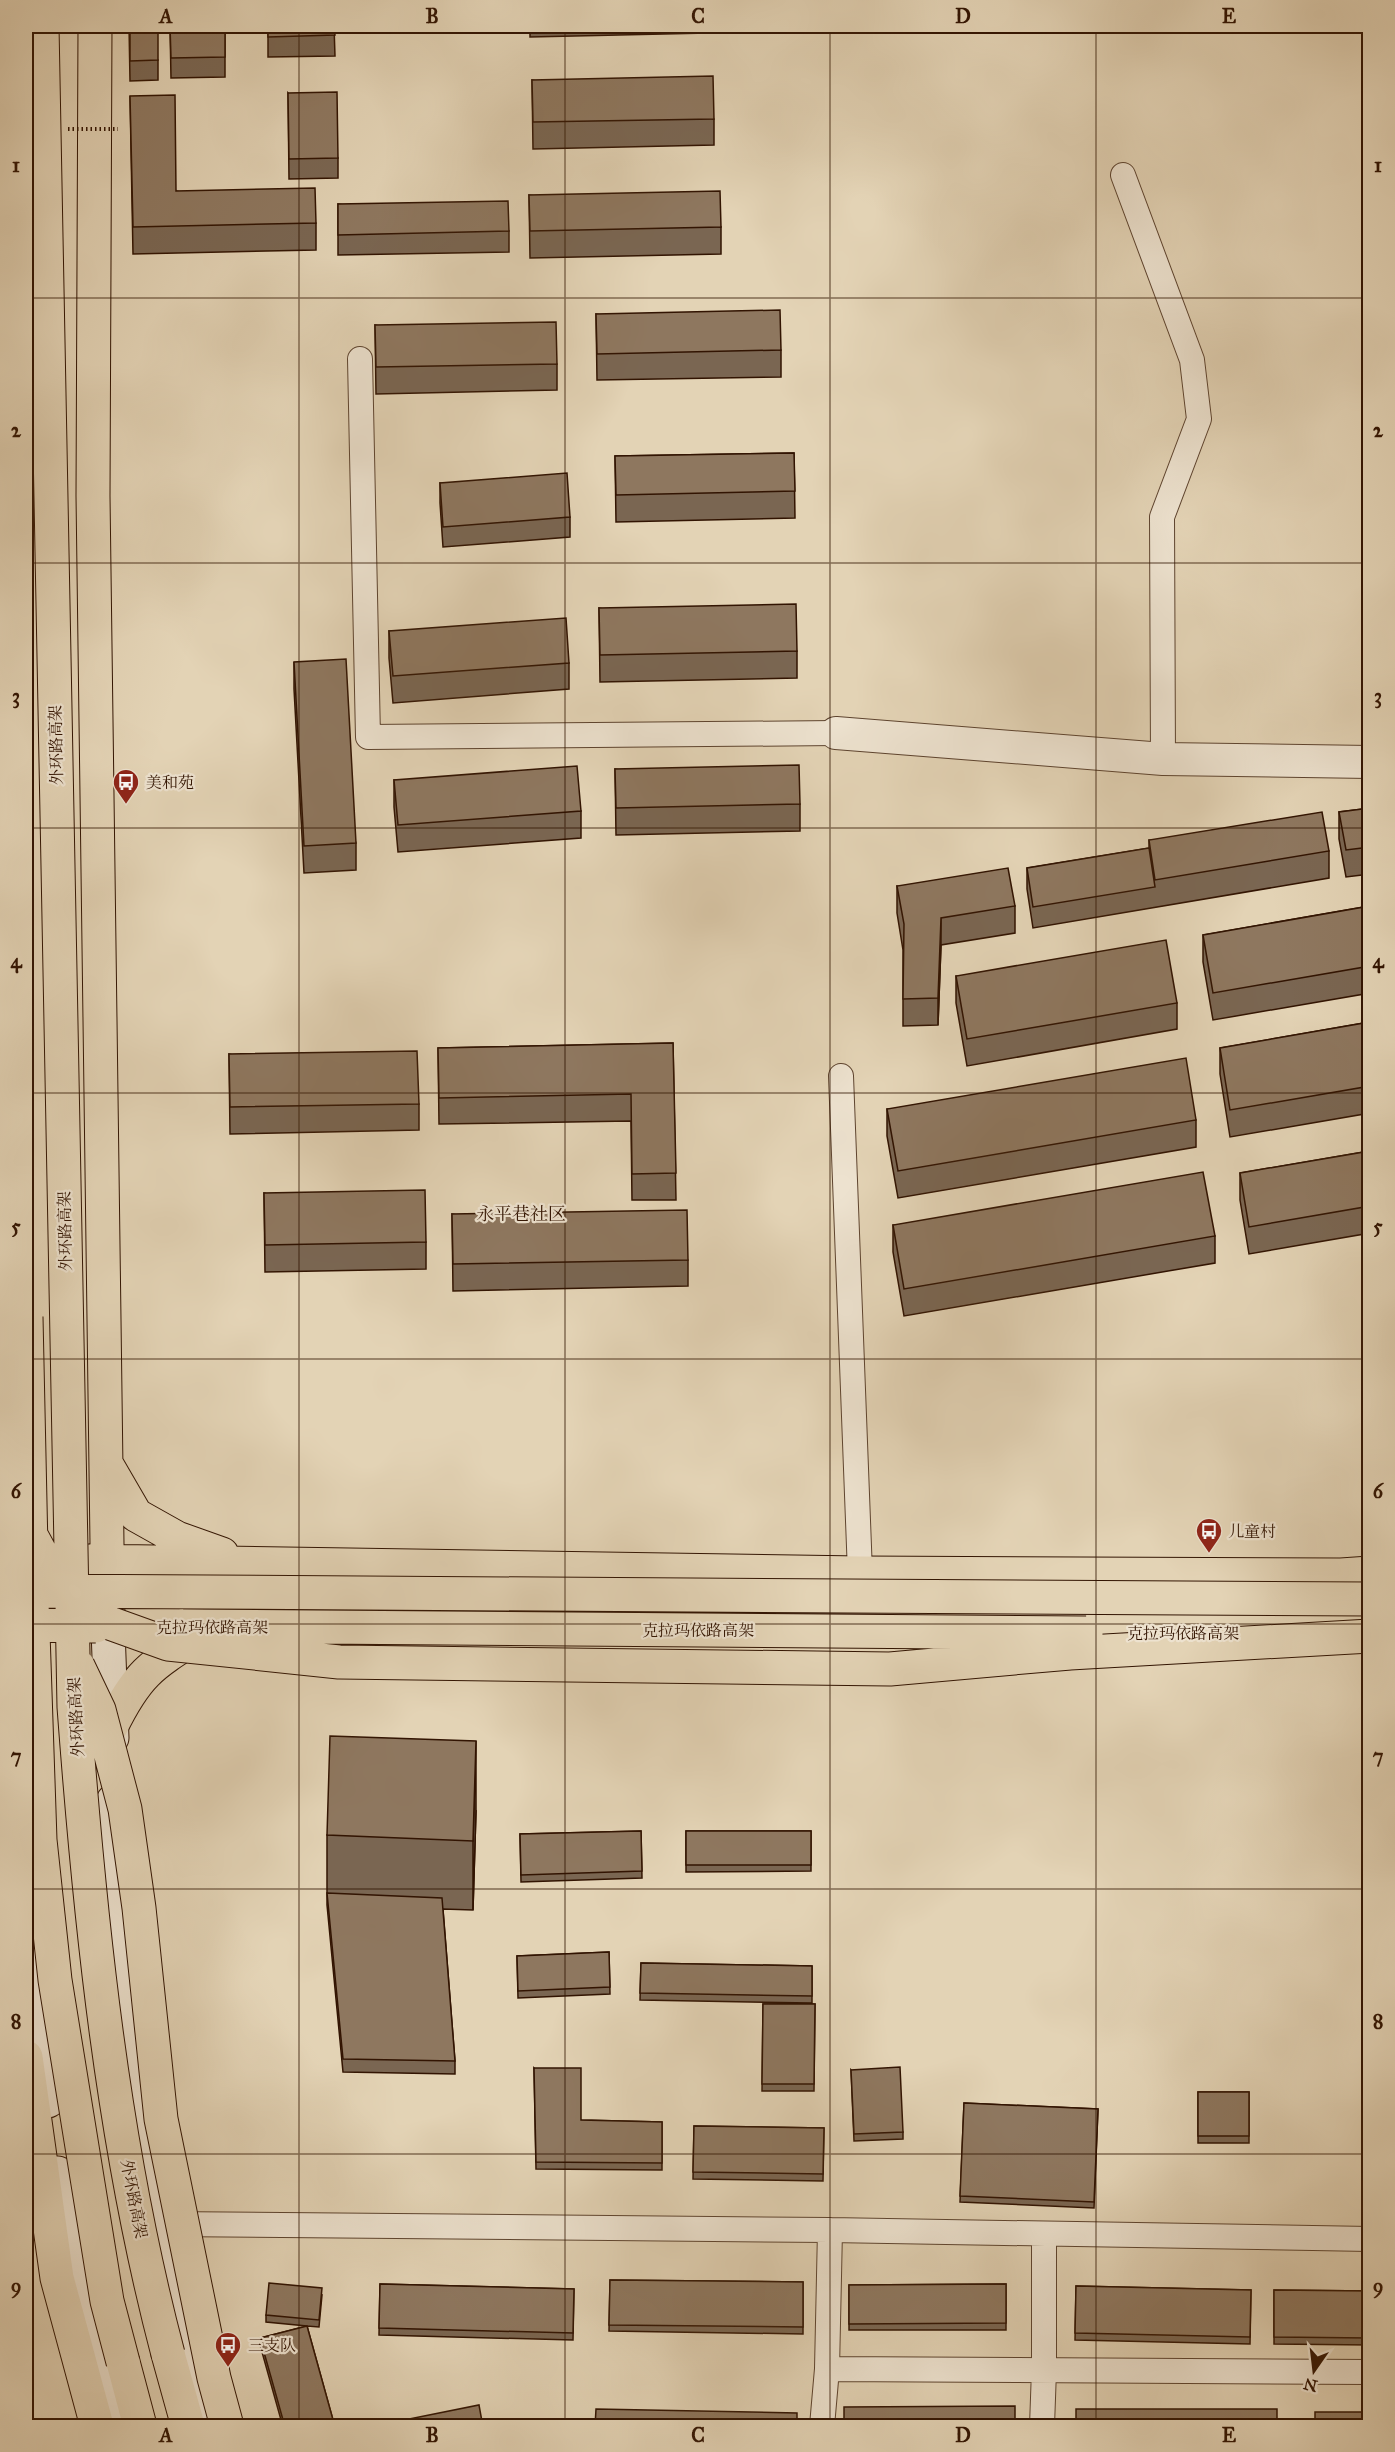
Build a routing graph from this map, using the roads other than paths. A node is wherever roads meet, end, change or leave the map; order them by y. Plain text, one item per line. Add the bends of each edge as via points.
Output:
1 (42, 26) edge
2 (94, 26) edge
3 (1123, 175) dead end
4 (360, 359) dead end
5 (836, 733) joint
6 (1163, 759) junction
7 (1370, 762) edge
8 (841, 1076) dead end
9 (26, 1317) edge
10 (106, 1463) junction
11 (26, 1526) edge
12 (108, 1561) junction
13 (26, 1562) edge
14 (246, 1563) junction
15 (860, 1573) junction
16 (1370, 1573) edge
17 (26, 1591) edge
18 (1370, 1599) edge
19 (26, 1616) edge
20 (26, 1625) edge
21 (26, 1630) edge
22 (108, 1630) junction
23 (206, 1631) junction
24 (1370, 1635) edge
25 (1370, 1650) edge
26 (111, 1726) junction
27 (26, 1924) edge
28 (26, 2057) edge
29 (154, 2224) junction
30 (830, 2230) junction
31 (1044, 2234) junction
32 (1370, 2239) edge
33 (827, 2370) junction
34 (1044, 2370) junction
35 (1370, 2372) edge
36 (97, 2427) edge
37 (116, 2427) edge
38 (140, 2427) edge
39 (188, 2427) edge
40 (208, 2427) edge
41 (227, 2427) edge
42 (822, 2427) edge
43 (1042, 2427) edge

1 - 39 main road, 外环路高架, bridge via 74,1707 84,1839 122,2138 154,2299
2 - 10 main road via 93,496
3 - 6 street via 1192,360 1199,419 1162,517
4 - 5 street via 369,736
5 - 6 street
6 - 7 street
8 - 15 street
9 - 38 main road, bridge via 40,1840 55,1980 85,2172 107,2301
10 - 12 main road
10 - 14 main road via 136,1515 177,1538
11 - 24 main road, bridge via 51,1572 104,1621 168,1644 339,1662 890,1669 1070,1653
12 - 13 main road
12 - 14 main road
12 - 22 main road
14 - 15 main road
15 - 16 main road
17 - 18 main road, bridge
19 - 41 main road, bridge via 54,1636 82,1671 99,1710 125,1809 161,2119
20 - 24 main road, 克拉玛依路高架, bridge
21 - 22 main road
22 - 23 main road
22 - 26 main road
23 - 25 main road via 1251,1641
23 - 26 main road via 141,1677
26 - 29 main road via 114,1853
27 - 37 main road via 62,2202
28 - 36 main road via 57,2278
29 - 30 street
29 - 40 main road
30 - 31 street
30 - 33 street
31 - 32 street
31 - 34 street
33 - 34 street
33 - 42 street
34 - 35 street
34 - 43 street

